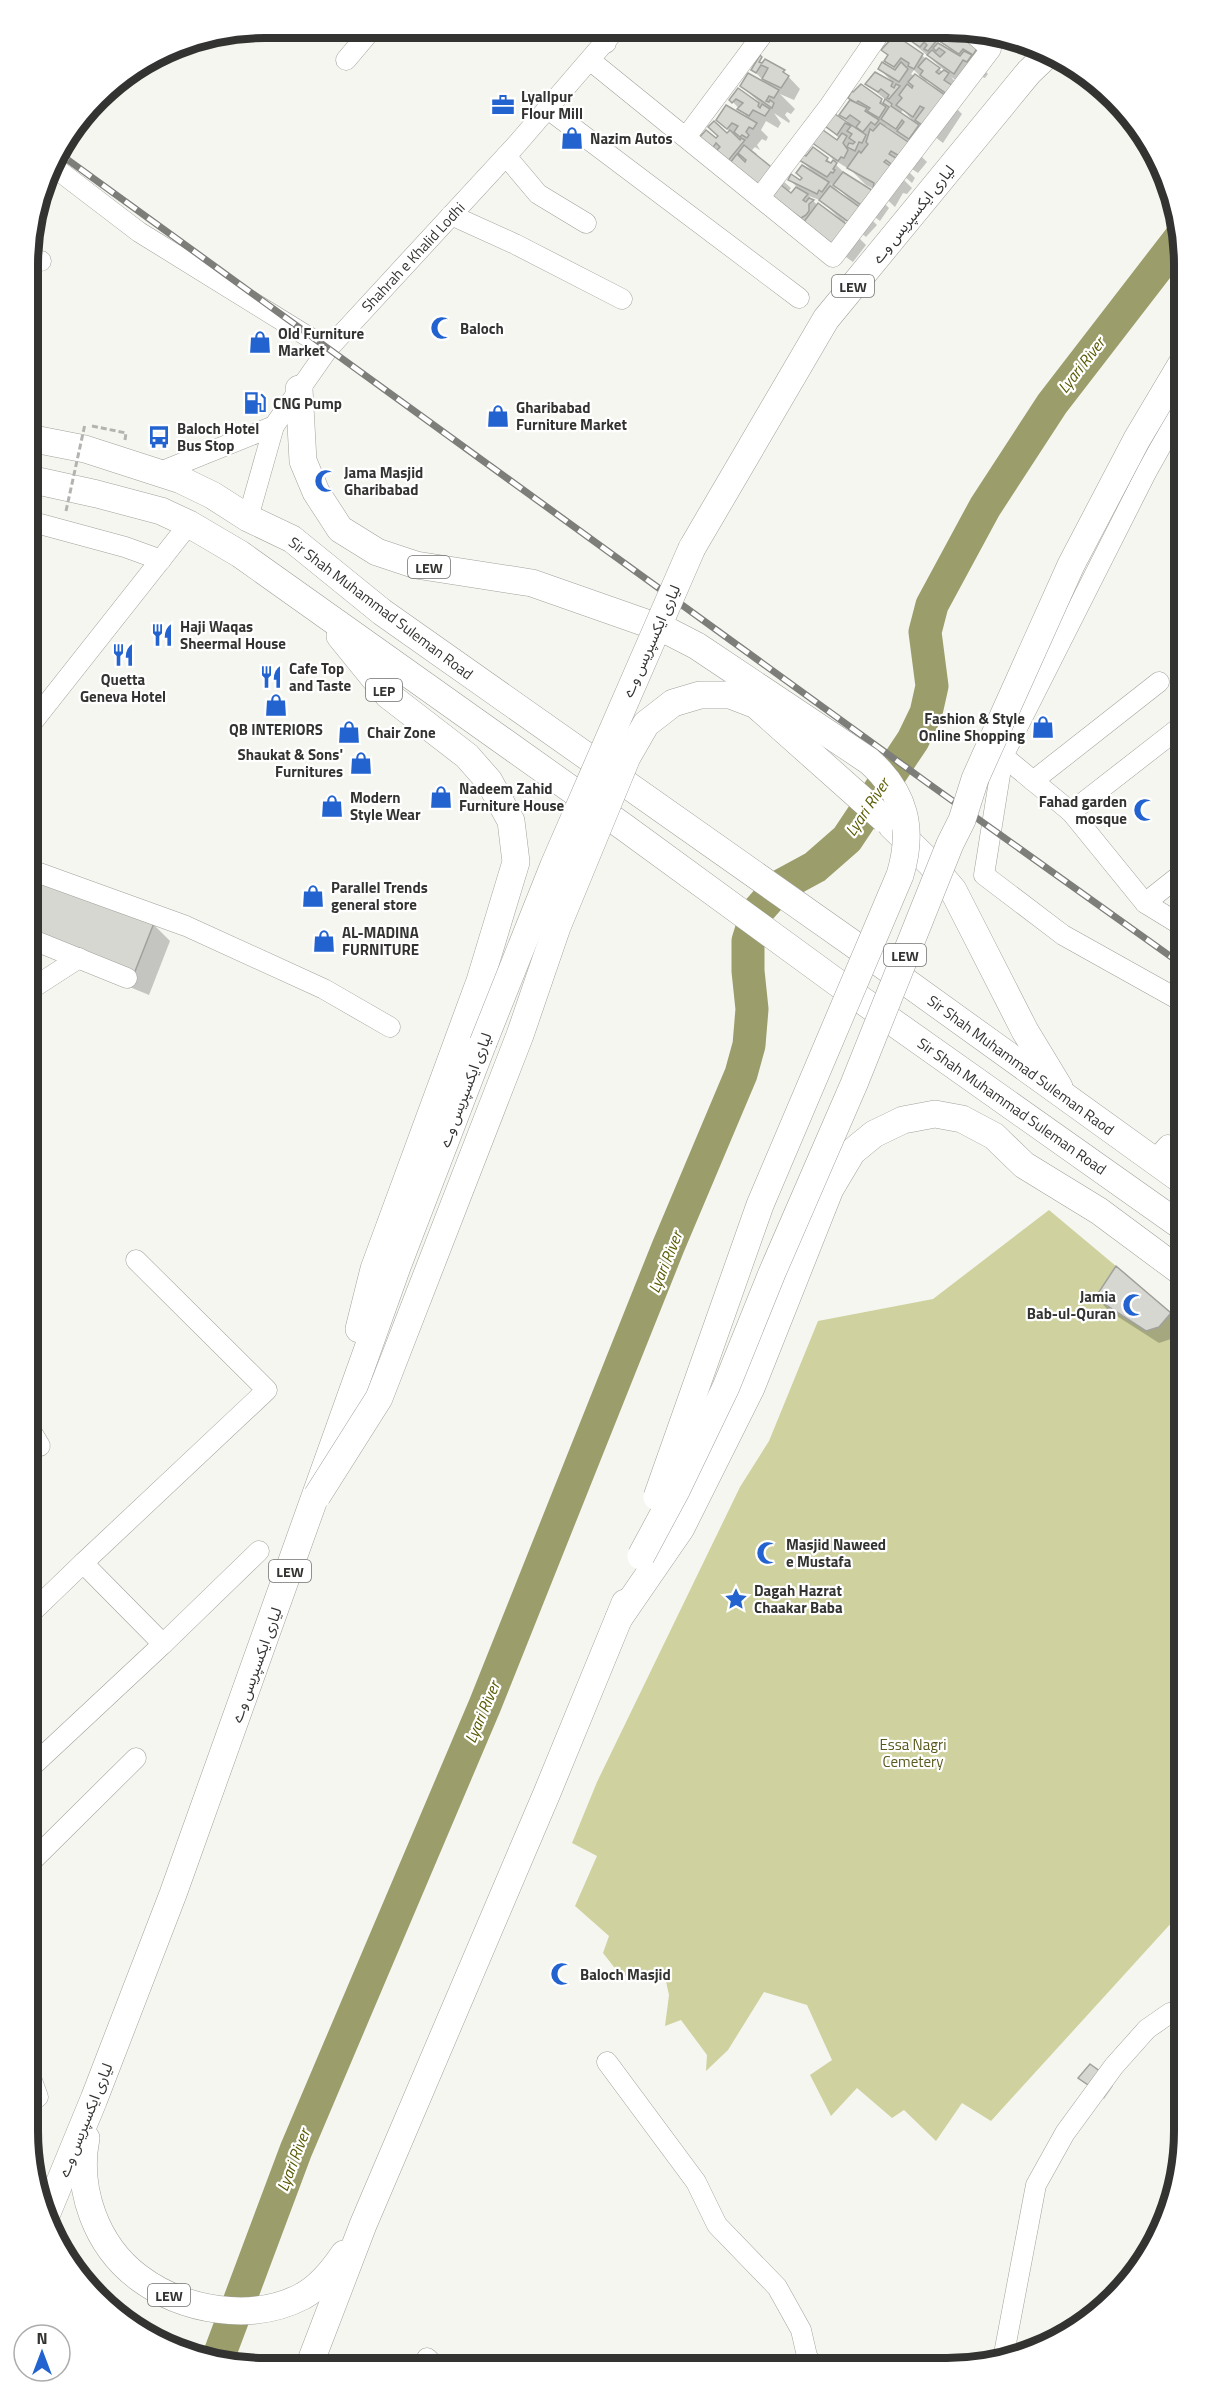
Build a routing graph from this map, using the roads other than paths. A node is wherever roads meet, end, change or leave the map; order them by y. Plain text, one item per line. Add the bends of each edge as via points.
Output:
1 (365, 38) edge
2 (604, 38) edge
3 (760, 38) edge
4 (876, 38) edge
5 (980, 40) edge
6 (1043, 59) edge
7 (346, 60) dead end
8 (591, 61) junction
9 (548, 109) junction
10 (686, 137) junction
11 (506, 156) junction
12 (58, 170) edge
13 (760, 196) junction
14 (452, 215) junction
15 (586, 223) dead end
16 (799, 298) dead end
17 (622, 299) dead end
18 (328, 350) junction
19 (1174, 377) edge
20 (299, 389) junction
21 (1174, 423) edge
22 (274, 426) junction
23 (38, 440) edge
24 (160, 472) junction
25 (38, 481) edge
26 (212, 495) junction
27 (248, 518) junction
28 (38, 523) edge
29 (189, 524) junction
30 (292, 539) junction
31 (377, 552) junction
32 (161, 560) junction
33 (318, 609) junction
34 (1159, 682) dead end
35 (38, 715) edge
36 (1174, 732) edge
37 (467, 756) joint
38 (1003, 756) junction
39 (1033, 781) junction
40 (1071, 812) junction
41 (38, 873) edge
42 (1174, 880) edge
43 (1145, 903) junction
44 (1174, 921) edge
45 (38, 942) edge
46 (859, 948) joint
47 (79, 958) junction
48 (127, 978) dead end
49 (38, 984) edge
50 (1174, 997) dead end
51 (390, 1027) dead end
52 (1066, 1098) junction
53 (1174, 1148) edge
54 (1154, 1161) junction
55 (1174, 1175) edge
56 (1174, 1221) edge
57 (136, 1260) dead end
58 (1174, 1267) edge
59 (38, 1443) edge
60 (40, 1446) dead end
61 (317, 1496) junction
62 (259, 1551) dead end
63 (641, 1556) junction
64 (83, 1563) junction
65 (38, 1606) edge
66 (619, 1618) junction
67 (164, 1644) junction
68 (135, 1758) dead end
69 (38, 1761) edge
70 (38, 1855) edge
71 (1174, 2012) edge
72 (607, 2062) dead end
73 (94, 2099) junction
74 (51, 2205) edge
75 (363, 2225) junction
76 (1006, 2350) edge
77 (312, 2358) edge
78 (808, 2358) edge

1 - 7 street
2 - 8 street, Shahrah e Khalid Lodhi
3 - 10 street
4 - 13 street
5 - 13 street via 991,49 833,257
6 - 61 highway, لیاری ایکسپریس وے / LEW, bridge via 826,319 692,548 554,864 483,1043 397,1267
8 - 9 street, Shahrah e Khalid Lodhi
8 - 10 street
9 - 11 street, Shahrah e Khalid Lodhi
9 - 16 street
10 - 13 street
11 - 14 street, Shahrah e Khalid Lodhi
11 - 15 street via 538,194
12 - 18 street via 139,232
14 - 17 street
14 - 18 street, Shahrah e Khalid Lodhi
18 - 20 street, Shahrah e Khalid Lodhi
19 - 63 highway, LEW, bridge via 1071,565 975,779 962,820 854,1084 726,1387
20 - 22 street, Shahrah e Khalid Lodhi
20 - 31 highway, LEW via 303,461 316,492 340,529
21 - 38 street
22 - 24 street
22 - 27 street, Shahrah e Khalid Lodhi
23 - 24 highway, Sir Shah Muhammad Suleman Road via 86,449
24 - 26 highway, Sir Shah Muhammad Suleman Road
25 - 29 highway via 161,511
26 - 27 highway, Sir Shah Muhammad Suleman Road
26 - 29 highway
27 - 30 highway, Sir Shah Muhammad Suleman Road
28 - 32 street
29 - 32 street
29 - 33 highway via 240,554
30 - 31 highway
30 - 46 highway, Sir Shah Muhammad Suleman Road via 382,612
31 - 63 highway, LEW, bridge via 416,565 532,583 666,630 697,645 869,761 894,788 907,823 907,853 900,874 760,1206 660,1486
32 - 35 street
33 - 37 highway, LEP via 388,695
33 - 56 highway, Sir Shah Muhammad Suleman Road
34 - 39 street
36 - 40 street
37 - 61 highway, LEW via 489,781 511,821 516,862 480,981 374,1269
38 - 39 street
38 - 50 street via 984,874 1063,935
39 - 40 street
40 - 43 street
41 - 51 street via 186,926 324,989
42 - 43 street
43 - 44 street
45 - 47 street
46 - 52 highway, Sir Shah Muhammad Suleman Raod
47 - 48 street
47 - 49 street
52 - 54 highway, Sir Shah Muhammad Suleman Raod
52 - 61 highway, LEW, bridge via 1025,1031 953,890 930,863 756,705 730,695 700,695 673,704 646,724 627,757 584,857 512,1056 379,1398
53 - 54 street via 1168,1144
54 - 55 highway, Sir Shah Muhammad Suleman Raod
57 - 64 street via 267,1390
58 - 66 highway, LEW via 1099,1211 1024,1165 994,1136 963,1119 935,1114 903,1120 874,1134 852,1152 830,1189 751,1388 681,1528
59 - 60 street
61 - 73 highway, لیاری ایکسپریس وے / LEW
62 - 67 street
63 - 66 highway, LEW
64 - 65 street
64 - 67 street
66 - 75 highway, LEW
67 - 69 street
68 - 70 street
71 - 76 street via 1147,2029 1122,2057 1065,2133 1035,2185
72 - 78 street via 696,2182 717,2225 777,2287 801,2330
73 - 74 highway, لیاری ایکسپریس وے / LEW
73 - 75 highway, LEW via 83,2156 86,2195 96,2224 114,2254 138,2277 178,2300 223,2311 265,2309 303,2296 334,2270
75 - 77 highway, LEW

